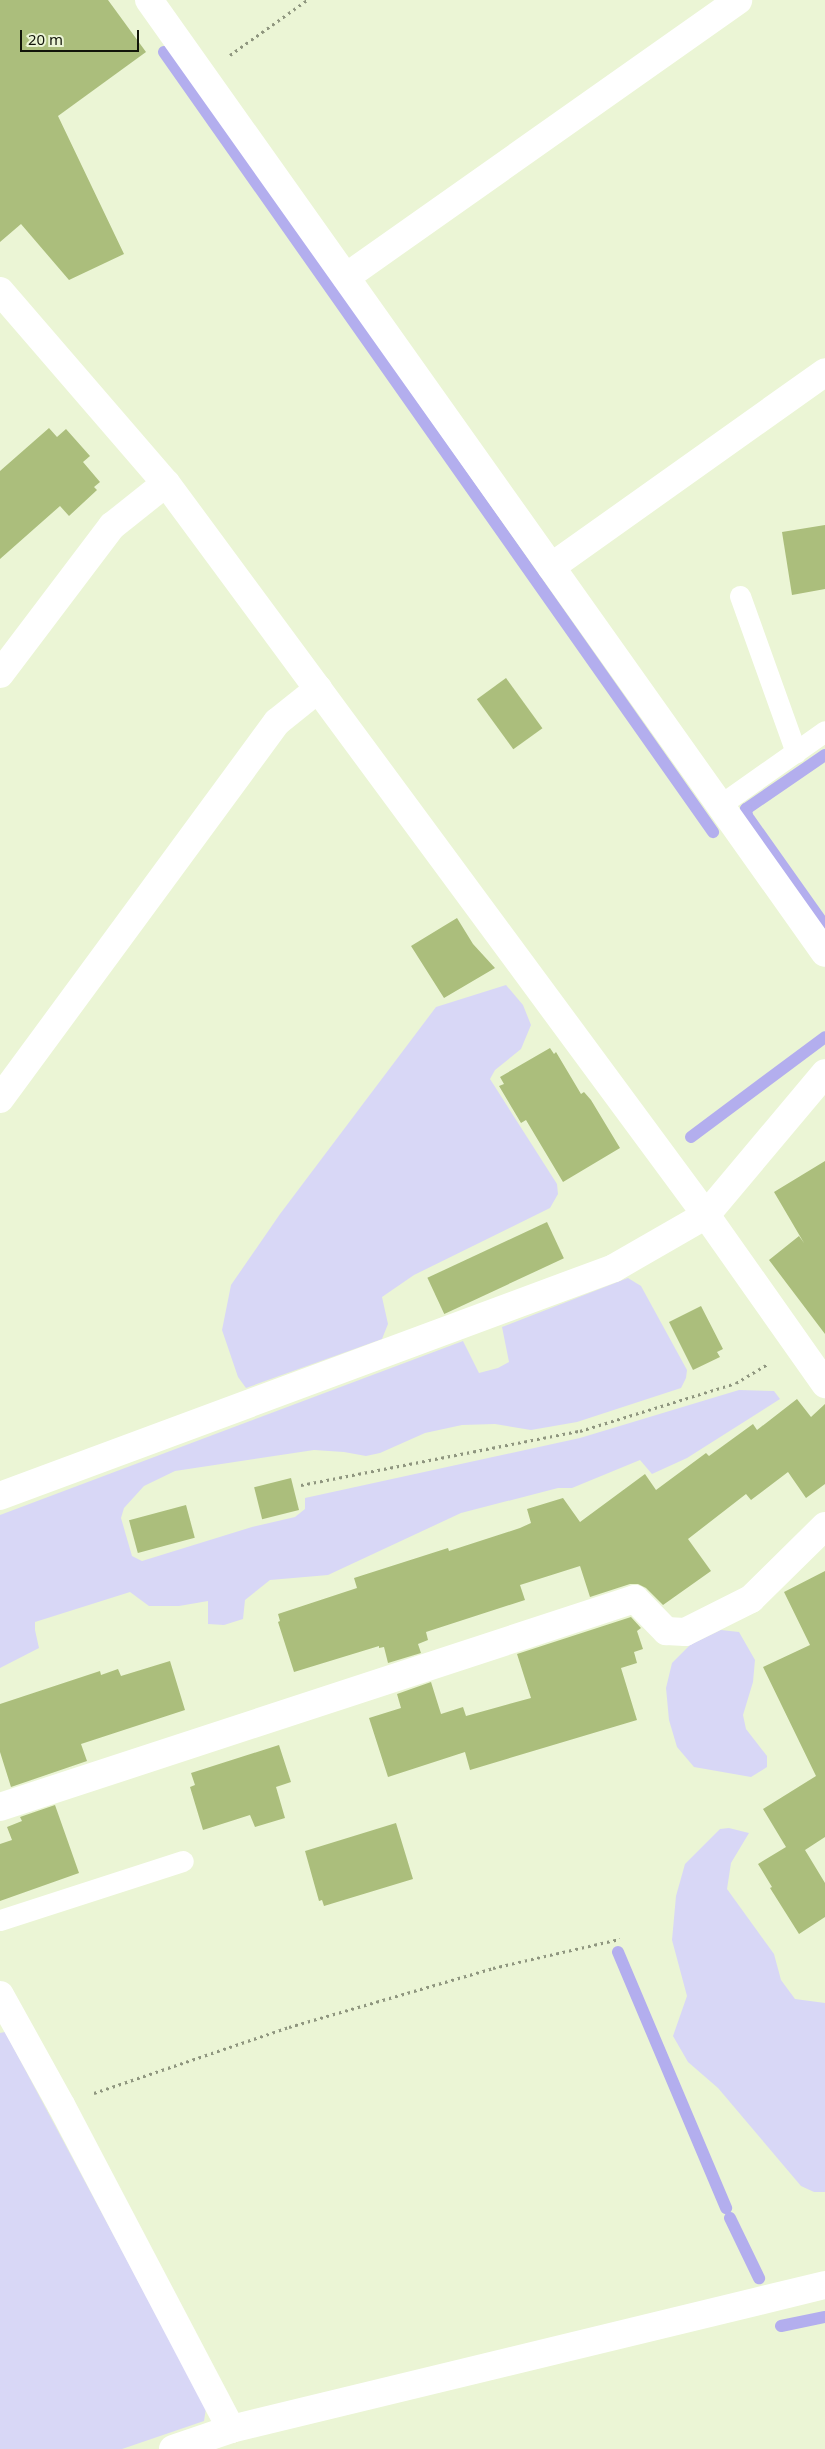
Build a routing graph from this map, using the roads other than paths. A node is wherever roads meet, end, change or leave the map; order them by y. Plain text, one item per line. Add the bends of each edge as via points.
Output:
1 (149, 0) edge
2 (738, 0) edge
3 (346, 277) junction
4 (2, 297) edge
5 (825, 372) edge
6 (166, 483) junction
7 (552, 568) junction
8 (740, 596) dead end
9 (0, 674) edge
10 (318, 689) junction
11 (825, 731) edge
12 (796, 752) junction
13 (720, 805) junction
14 (825, 953) edge
15 (825, 1072) edge
16 (0, 1099) edge
17 (706, 1215) junction
18 (825, 1384) edge
19 (0, 1496) edge
20 (825, 1526) edge
21 (0, 1807) edge
22 (183, 1861) dead end
23 (0, 1920) edge
24 (0, 1995) edge
25 (825, 2284) edge
26 (231, 2429) junction
27 (173, 2449) edge

1 - 3 street
2 - 3 street
3 - 7 street
4 - 6 street
5 - 7 street
6 - 9 street via 112,526
6 - 10 street
7 - 13 street
8 - 12 lane
10 - 16 street via 277,722
10 - 17 street
11 - 12 lane
12 - 13 lane
13 - 14 street
15 - 17 street
17 - 18 street
17 - 19 street via 614,1268
20 - 21 street via 751,1599 684,1632 666,1631 635,1600
22 - 23 lane
24 - 26 street via 61,2104
25 - 26 street
26 - 27 street

